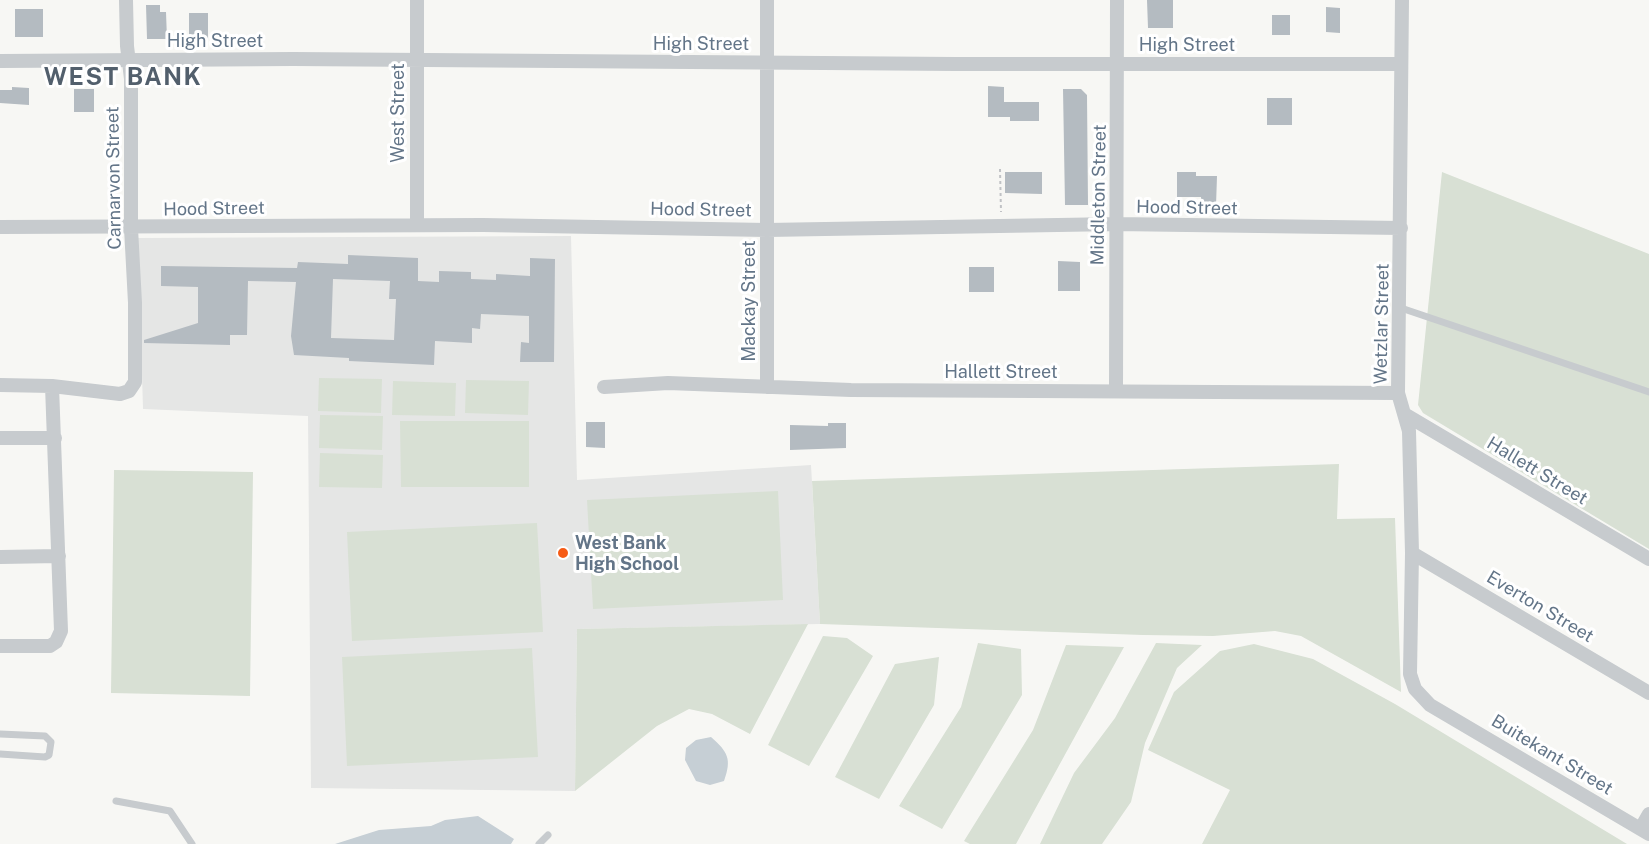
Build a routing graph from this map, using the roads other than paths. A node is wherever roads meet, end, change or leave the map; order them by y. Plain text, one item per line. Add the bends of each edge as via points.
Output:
1 (126, 0) edge
2 (417, 0) edge
3 (767, 0) edge
4 (1117, 0) edge
5 (1402, 0) edge
6 (129, 59) junction
7 (0, 61) edge
8 (416, 61) junction
9 (768, 62) junction
10 (1119, 63) junction
11 (1401, 64) junction
12 (1116, 224) junction
13 (417, 225) junction
14 (0, 227) edge
15 (131, 228) junction
16 (1401, 228) junction
17 (767, 230) junction
18 (1401, 308) junction
19 (0, 386) edge
20 (52, 386) junction
21 (604, 387) dead end
22 (767, 387) junction
23 (1116, 390) junction
24 (1649, 392) edge
25 (1398, 393) junction
26 (1406, 415) junction
27 (0, 438) edge
28 (55, 438) junction
29 (1412, 553) junction
30 (59, 556) junction
31 (0, 557) edge
32 (1649, 559) edge
33 (0, 646) edge
34 (1649, 693) edge
35 (1436, 708) joint
36 (0, 734) edge
37 (0, 754) edge
38 (116, 801) dead end
39 (1649, 814) edge
40 (1645, 831) edge
41 (548, 835) dead end
42 (192, 844) edge
43 (539, 844) edge

1 - 6 street, Carnarvon Street
2 - 8 street, West Street
3 - 9 street, Mackay Street
4 - 10 street, Middleton Street
5 - 11 street, Wetzlar Street
6 - 7 street, High Street
6 - 8 street, High Street
6 - 15 street, Carnarvon Street
8 - 9 street, High Street
8 - 13 street, West Street
9 - 10 street, High Street
9 - 17 street, Mackay Street
10 - 11 street, High Street
10 - 12 street, Middleton Street
11 - 16 street, Wetzlar Street
12 - 16 street, Hood Street
12 - 17 street, Hood Street
12 - 23 street, Middleton Street
13 - 15 street, Hood Street
13 - 17 street, Hood Street
14 - 15 street, Hood Street
15 - 20 street, Carnarvon Street via 135,382 127,392 109,393
16 - 18 street, Wetzlar Street
17 - 22 street, Mackay Street
18 - 24 lane
18 - 25 street, Wetzlar Street
19 - 20 street
20 - 28 street
21 - 22 street, Hallett Street via 668,383
22 - 23 street, Hallett Street
23 - 25 street, Hallett Street
25 - 26 street, Wetzlar Street
26 - 29 street, Wetzlar Street
26 - 32 street, Hallett Street
27 - 28 street
28 - 30 street
29 - 34 street, Everton Street
29 - 35 street, Wetzlar Street via 1410,674 1418,694
30 - 31 street
30 - 33 street via 62,626 56,642 39,648
35 - 40 street, Buitekant Street
36 - 37 lane via 45,736 51,742 45,757
38 - 42 lane via 170,811
39 - 40 street
41 - 43 lane

